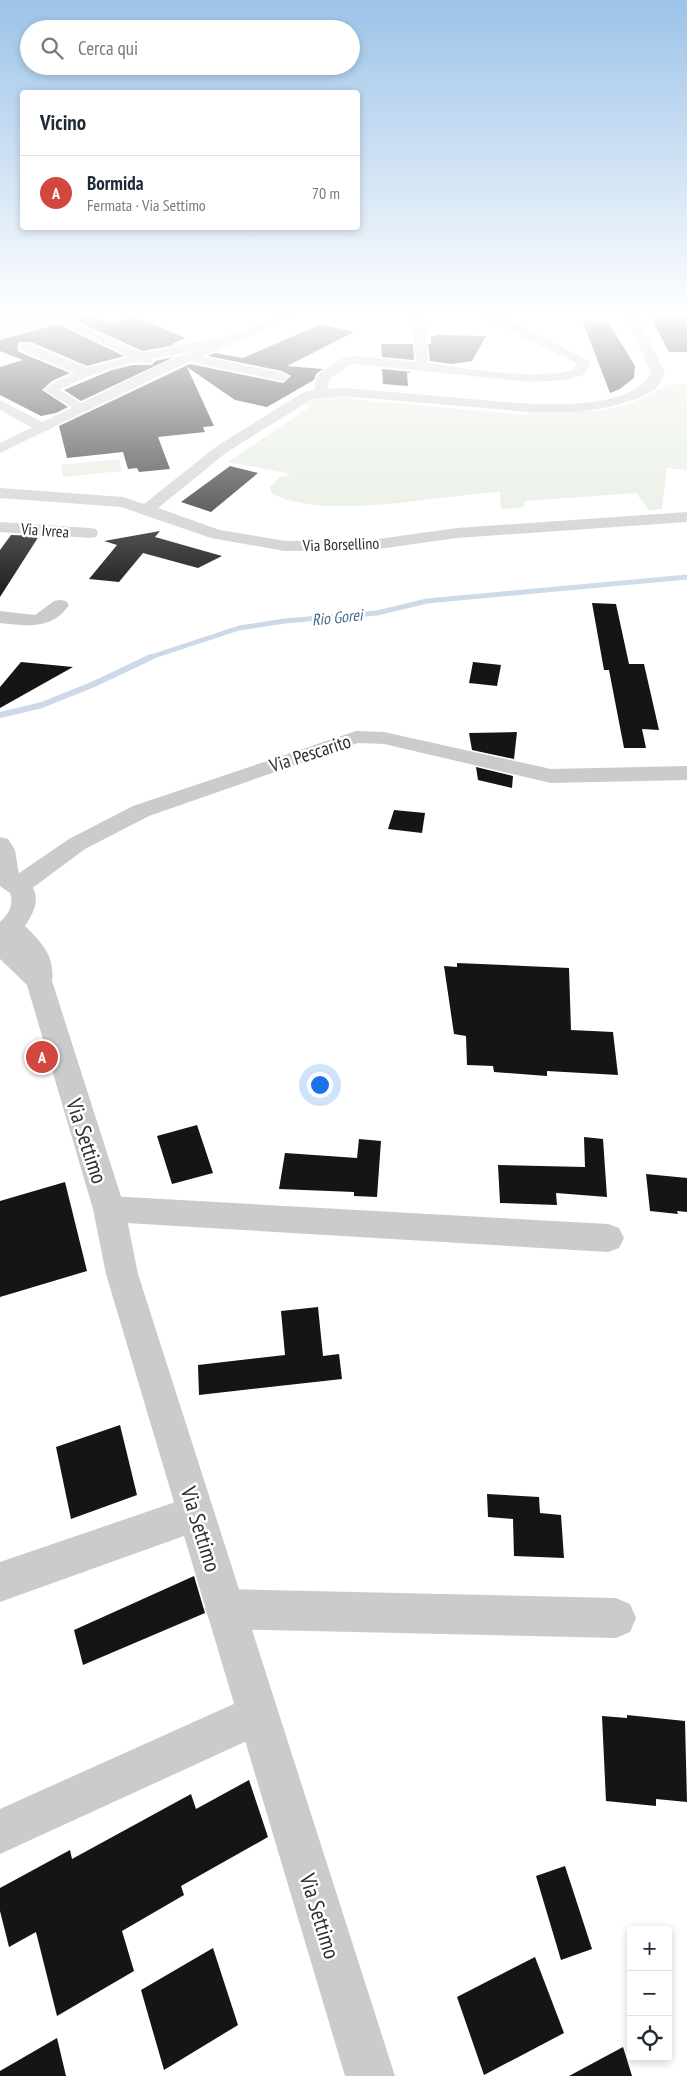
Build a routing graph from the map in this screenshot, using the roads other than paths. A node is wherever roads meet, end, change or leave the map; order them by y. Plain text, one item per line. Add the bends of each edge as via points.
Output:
1 (16, 413) edge
2 (75, 413) edge
3 (278, 413) edge
4 (43, 428) junction
5 (0, 449) edge
6 (0, 493) edge
7 (147, 509) junction
8 (687, 517) edge
9 (0, 527) edge
10 (90, 532) dead end
11 (60, 605) dead end
12 (0, 617) edge
13 (687, 773) edge
14 (0, 844) edge
15 (9, 908) edge
16 (109, 1209) junction
17 (608, 1238) dead end
18 (196, 1514) junction
19 (0, 1582) edge
20 (225, 1609) junction
21 (616, 1618) dead end
22 (258, 1714) junction
23 (0, 1832) edge
24 (370, 2076) edge

1 - 4 street
2 - 4 street
3 - 7 street via 222,449
4 - 5 street
6 - 7 street, Via Borsellino via 123,502
7 - 8 street, Via Borsellino via 217,534 285,546 371,545 457,534
9 - 10 street, Via Ivrea
11 - 12 street via 49,617 36,621
13 - 15 street, Via Pescarito via 551,776 384,738 356,737 141,811 77,844 43,882
14 - 15 street
15 - 16 street, Via Settimo via 7,951 39,981
16 - 17 street
16 - 18 street, Via Settimo via 122,1274
18 - 19 street
18 - 20 street, Via Settimo
20 - 21 street
20 - 22 street, Via Settimo
22 - 23 street
22 - 24 street, Via Settimo

